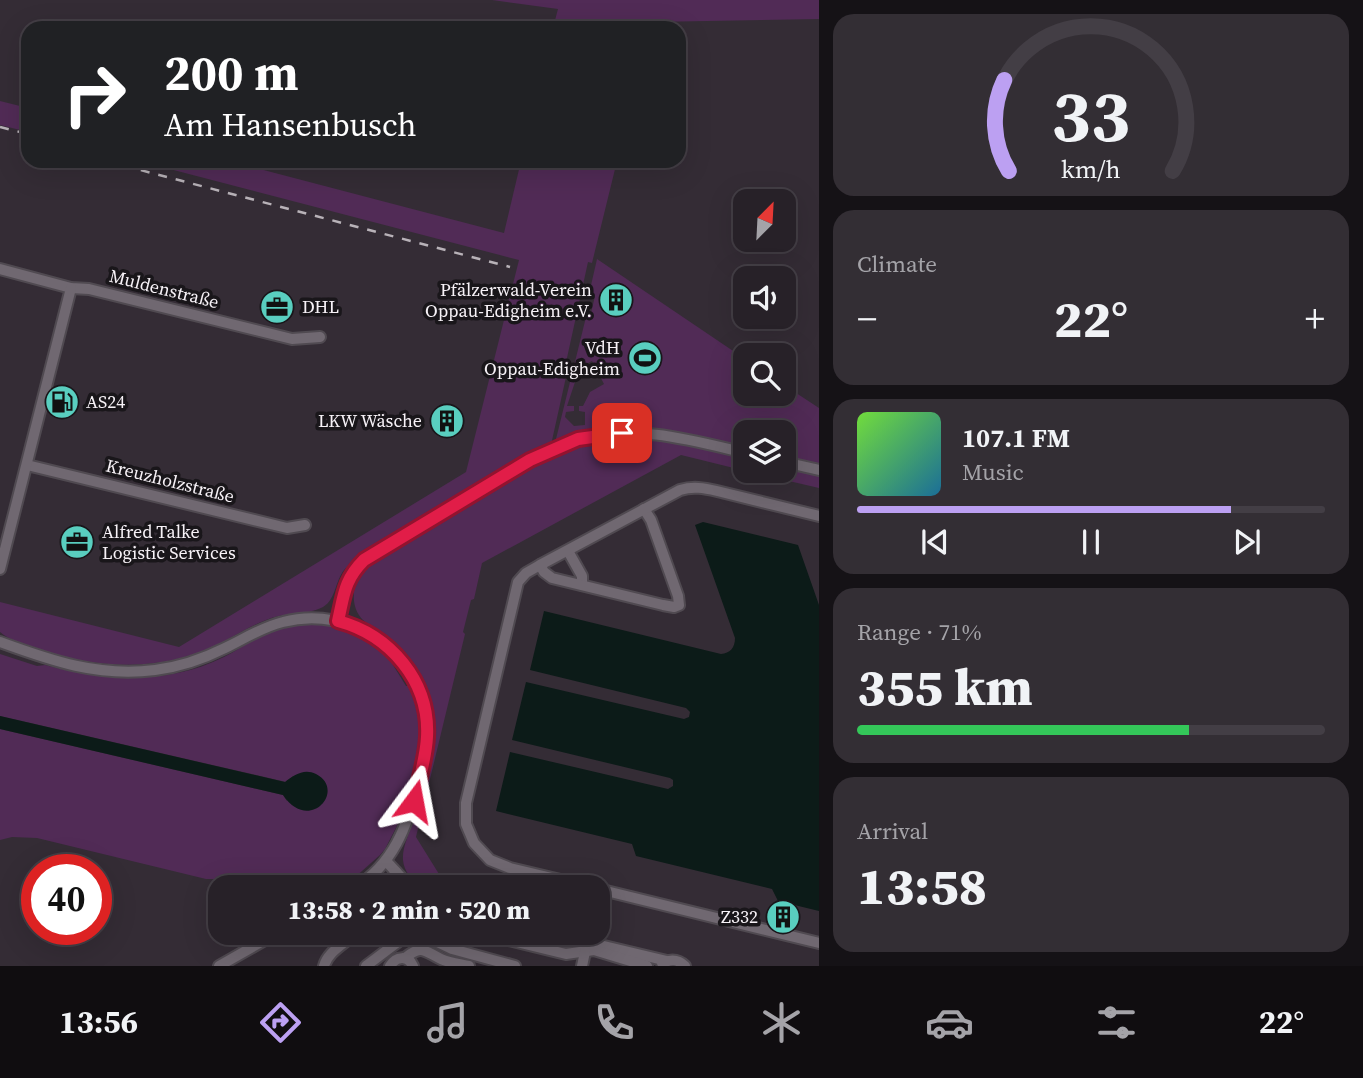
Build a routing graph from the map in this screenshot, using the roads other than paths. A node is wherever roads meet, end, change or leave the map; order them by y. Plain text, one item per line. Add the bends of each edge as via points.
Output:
1 (0, 269) edge
2 (71, 288) junction
3 (320, 337) dead end
4 (733, 450) edge
5 (27, 465) junction
6 (796, 465) edge
7 (819, 470) edge
8 (644, 509) junction
9 (819, 516) edge
10 (305, 525) dead end
11 (5, 527) edge
12 (568, 551) junction
13 (540, 565) junction
14 (0, 569) edge
15 (582, 585) junction
16 (338, 621) junction
17 (0, 642) edge
18 (386, 861) junction
19 (396, 872) junction
20 (373, 875) edge
21 (394, 875) edge
22 (399, 875) edge
23 (539, 875) edge
24 (610, 892) edge
25 (819, 943) edge
26 (256, 945) edge
27 (341, 945) edge
28 (529, 945) edge
29 (589, 951) junction
30 (471, 961) edge
31 (409, 962) edge
32 (664, 963) edge
33 (219, 966) edge
34 (324, 966) edge
35 (366, 966) edge
36 (390, 966) edge
37 (515, 966) edge
38 (582, 966) edge
39 (647, 966) edge
40 (685, 966) edge

1 - 2 street, Muldenstraße
2 - 3 street, Muldenstraße via 292,339
2 - 5 street
4 - 16 street via 643,433 592,436 556,447 364,560 346,584
5 - 10 street, Kreuzholzstraße via 287,528
5 - 11 street
6 - 7 street
8 - 9 street via 689,487
8 - 12 street
8 - 15 street via 652,520 679,605
11 - 14 street
12 - 13 street
12 - 15 street
13 - 15 street via 552,578
13 - 23 street via 518,582 466,803 466,824 474,843 490,860
16 - 17 street via 285,621 194,661 129,672 72,666
16 - 18 street via 378,638 405,665 425,712 425,751 409,817
18 - 19 street
18 - 20 street
19 - 21 street
19 - 22 street
24 - 25 street
26 - 33 street
27 - 34 street
28 - 29 street via 566,954
29 - 32 street via 604,946
29 - 38 street
29 - 39 street
30 - 31 street via 441,959 419,949
30 - 35 street via 429,938 407,935
30 - 37 street
31 - 36 street via 397,958
32 - 40 street via 676,960

